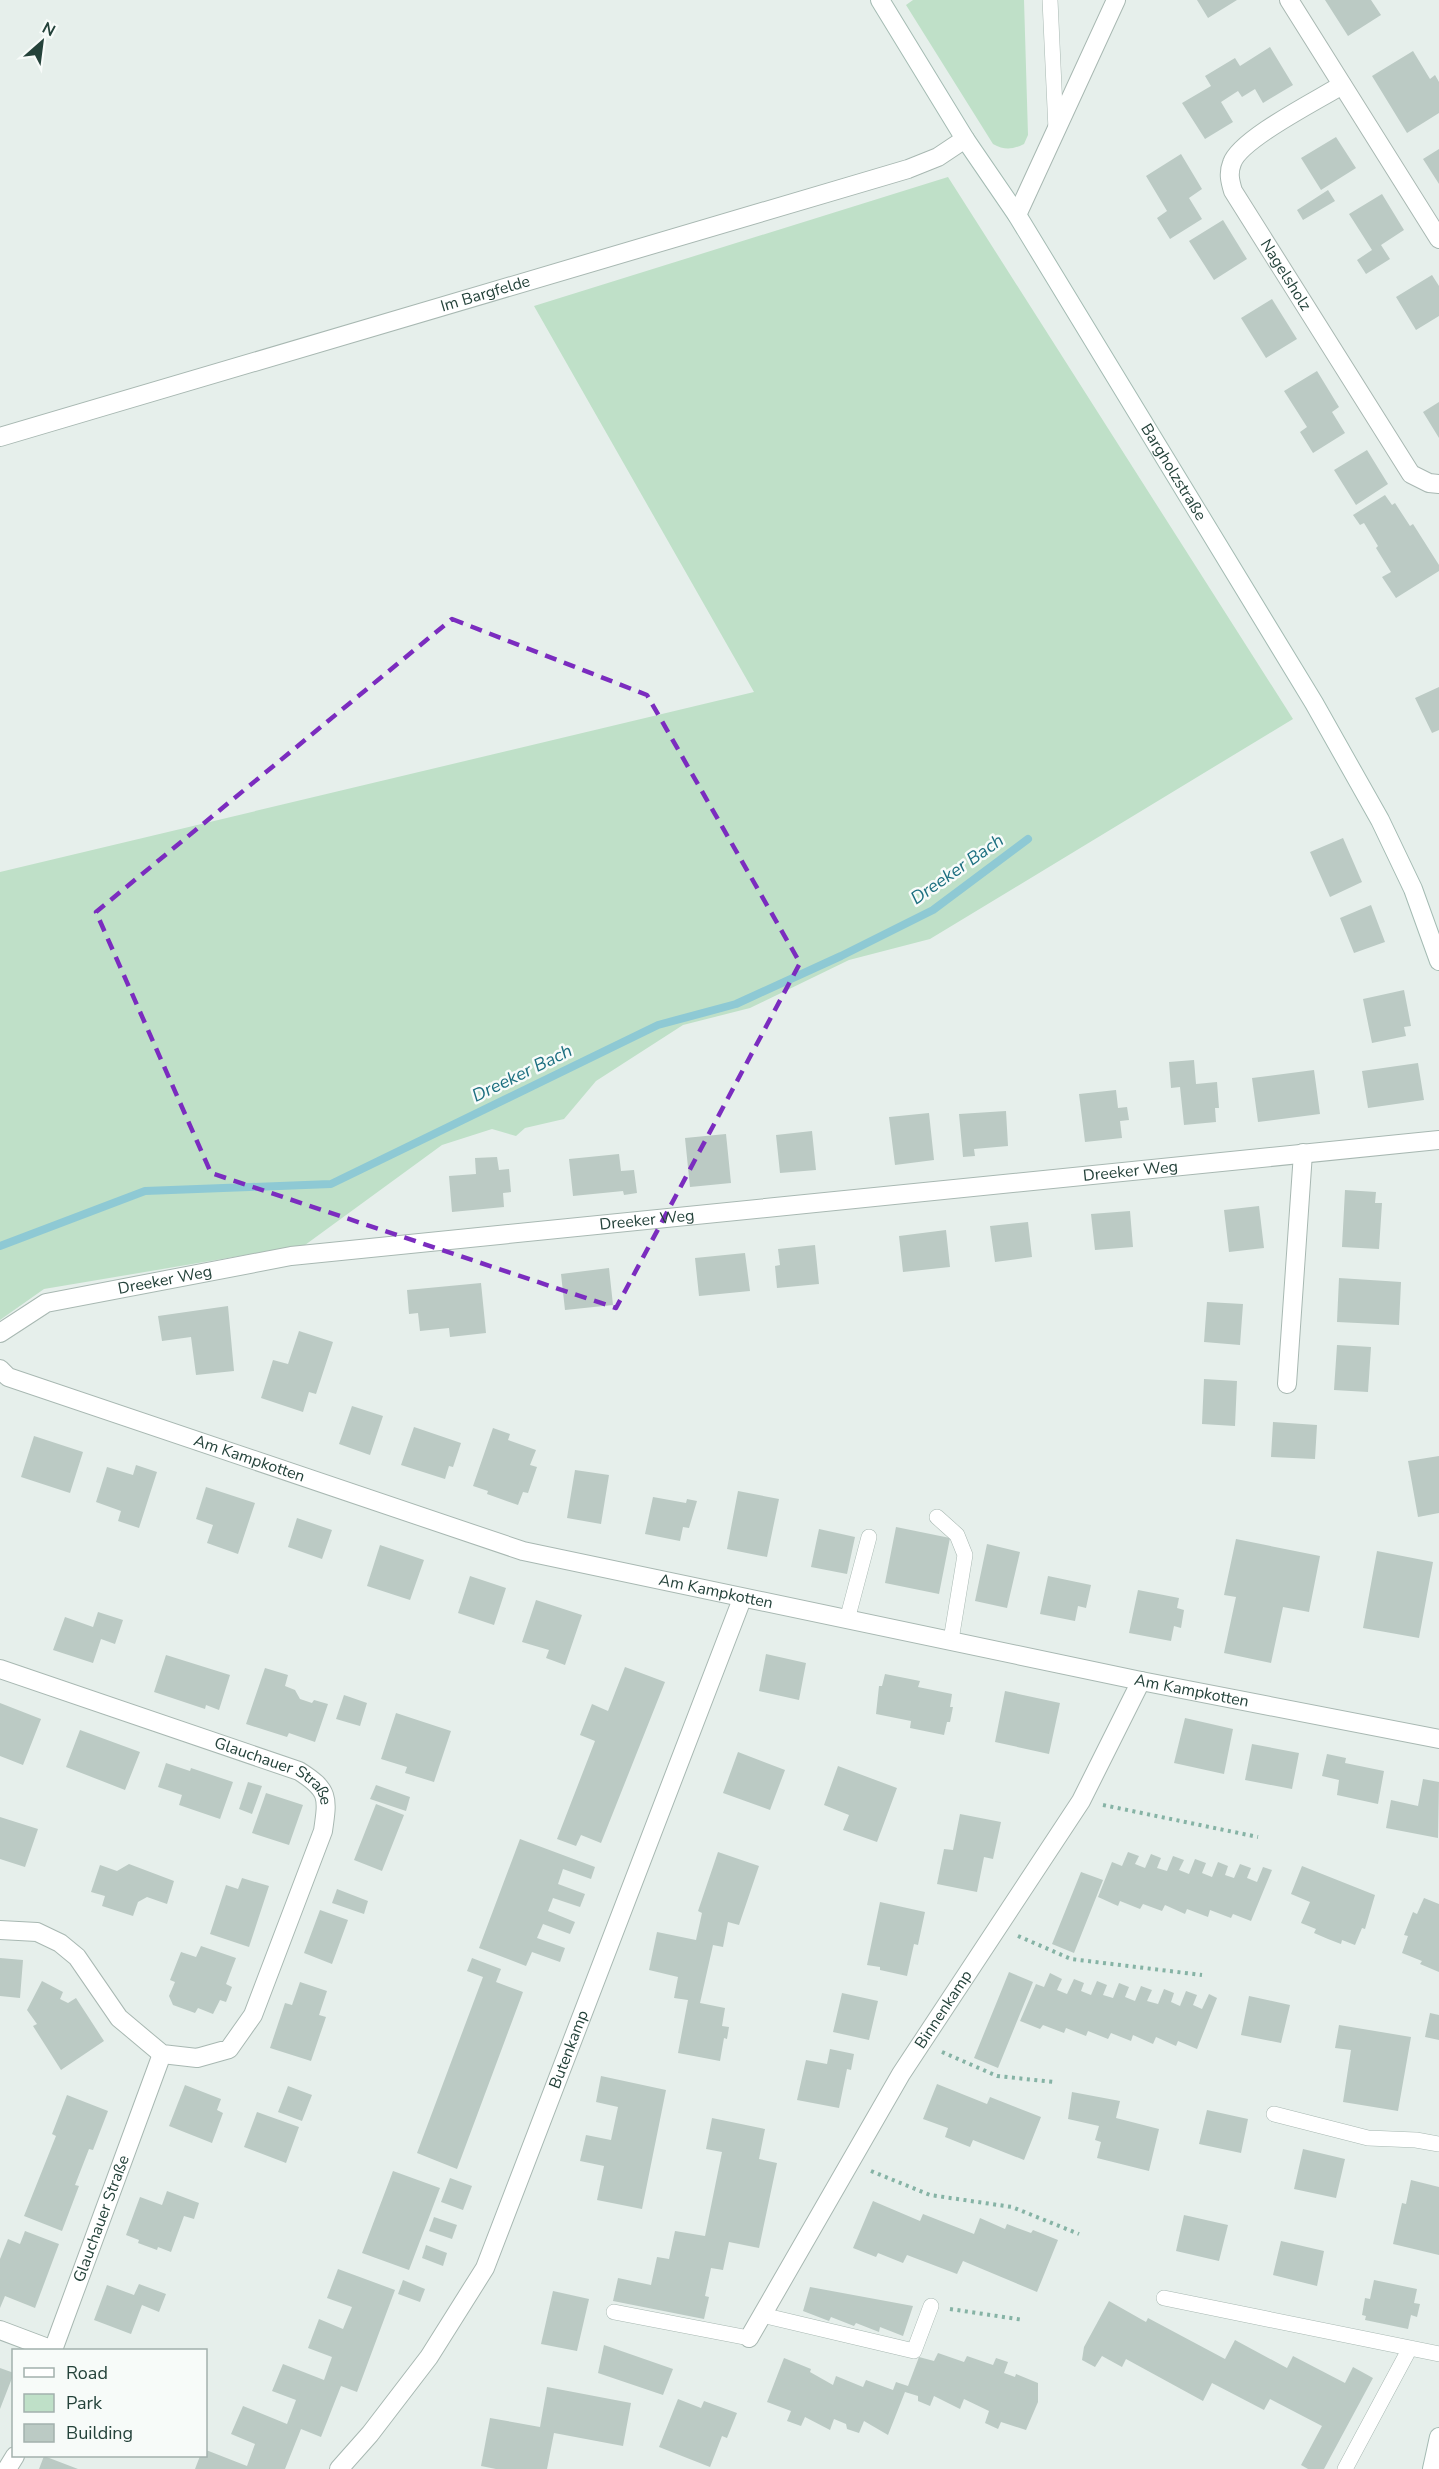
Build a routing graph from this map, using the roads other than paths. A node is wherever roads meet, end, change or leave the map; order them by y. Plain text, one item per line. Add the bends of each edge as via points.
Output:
1 (880, 0) edge
2 (1050, 0) edge
3 (1116, 0) edge
4 (1289, 0) edge
5 (1342, 85) junction
6 (1056, 133) junction
7 (965, 139) junction
8 (1017, 215) junction
9 (1439, 239) edge
10 (0, 436) edge
11 (1439, 484) edge
12 (1439, 960) edge
13 (1439, 1140) edge
14 (1303, 1153) junction
15 (0, 1333) edge
16 (4, 1373) edge
17 (1287, 1384) dead end
18 (936, 1517) dead end
19 (869, 1537) dead end
20 (742, 1599) junction
21 (848, 1620) junction
22 (951, 1641) junction
23 (0, 1669) edge
24 (1141, 1681) junction
25 (1439, 1739) edge
26 (0, 1930) edge
27 (162, 2054) junction
28 (1274, 2114) dead end
29 (1439, 2144) edge
30 (1164, 2298) dead end
31 (931, 2306) road end
32 (614, 2312) dead end
33 (762, 2315) junction
34 (0, 2330) edge
35 (749, 2338) joint
36 (1410, 2348) junction
37 (50, 2349) edge
38 (53, 2349) edge
39 (1439, 2354) edge
40 (1439, 2437) edge
41 (339, 2469) edge
42 (1345, 2469) edge
43 (1432, 2469) edge

1 - 7 street, Bargholzstraße
2 - 6 lane
3 - 6 street
4 - 5 street
5 - 9 street
5 - 11 street, Nagelsholz via 1246,145 1232,162 1229,176 1233,191 1411,474
6 - 8 street
7 - 8 street, Bargholzstraße
7 - 10 street, Im Bargfelde via 938,157 908,169
8 - 12 street, Bargholzstraße via 1314,703 1399,859
13 - 14 street, Dreeker Weg
14 - 15 street, Dreeker Weg via 291,1256 46,1303
14 - 17 street
16 - 20 street, Am Kampkotten via 523,1551
18 - 22 lane via 957,1535 964,1555
19 - 21 lane
20 - 21 street, Am Kampkotten
20 - 41 street, Butenkamp via 485,2268 429,2357
21 - 22 street, Am Kampkotten
22 - 24 street, Am Kampkotten
23 - 27 street, Glauchauer Straße via 299,1771 318,1783 328,1803 324,1830 253,2015 229,2049 197,2058
24 - 25 street, Am Kampkotten
24 - 33 street, Binnenkamp via 1081,1801 901,2074
26 - 27 street via 37,1932 60,1943 77,1957 120,2018
27 - 38 street, Glauchauer Straße
28 - 29 lane via 1368,2139
30 - 36 lane
31 - 33 lane via 914,2351
32 - 35 lane
33 - 35 street, Binnenkamp
34 - 37 street, Glauchauer Straße
36 - 39 lane
36 - 42 lane
40 - 43 street

